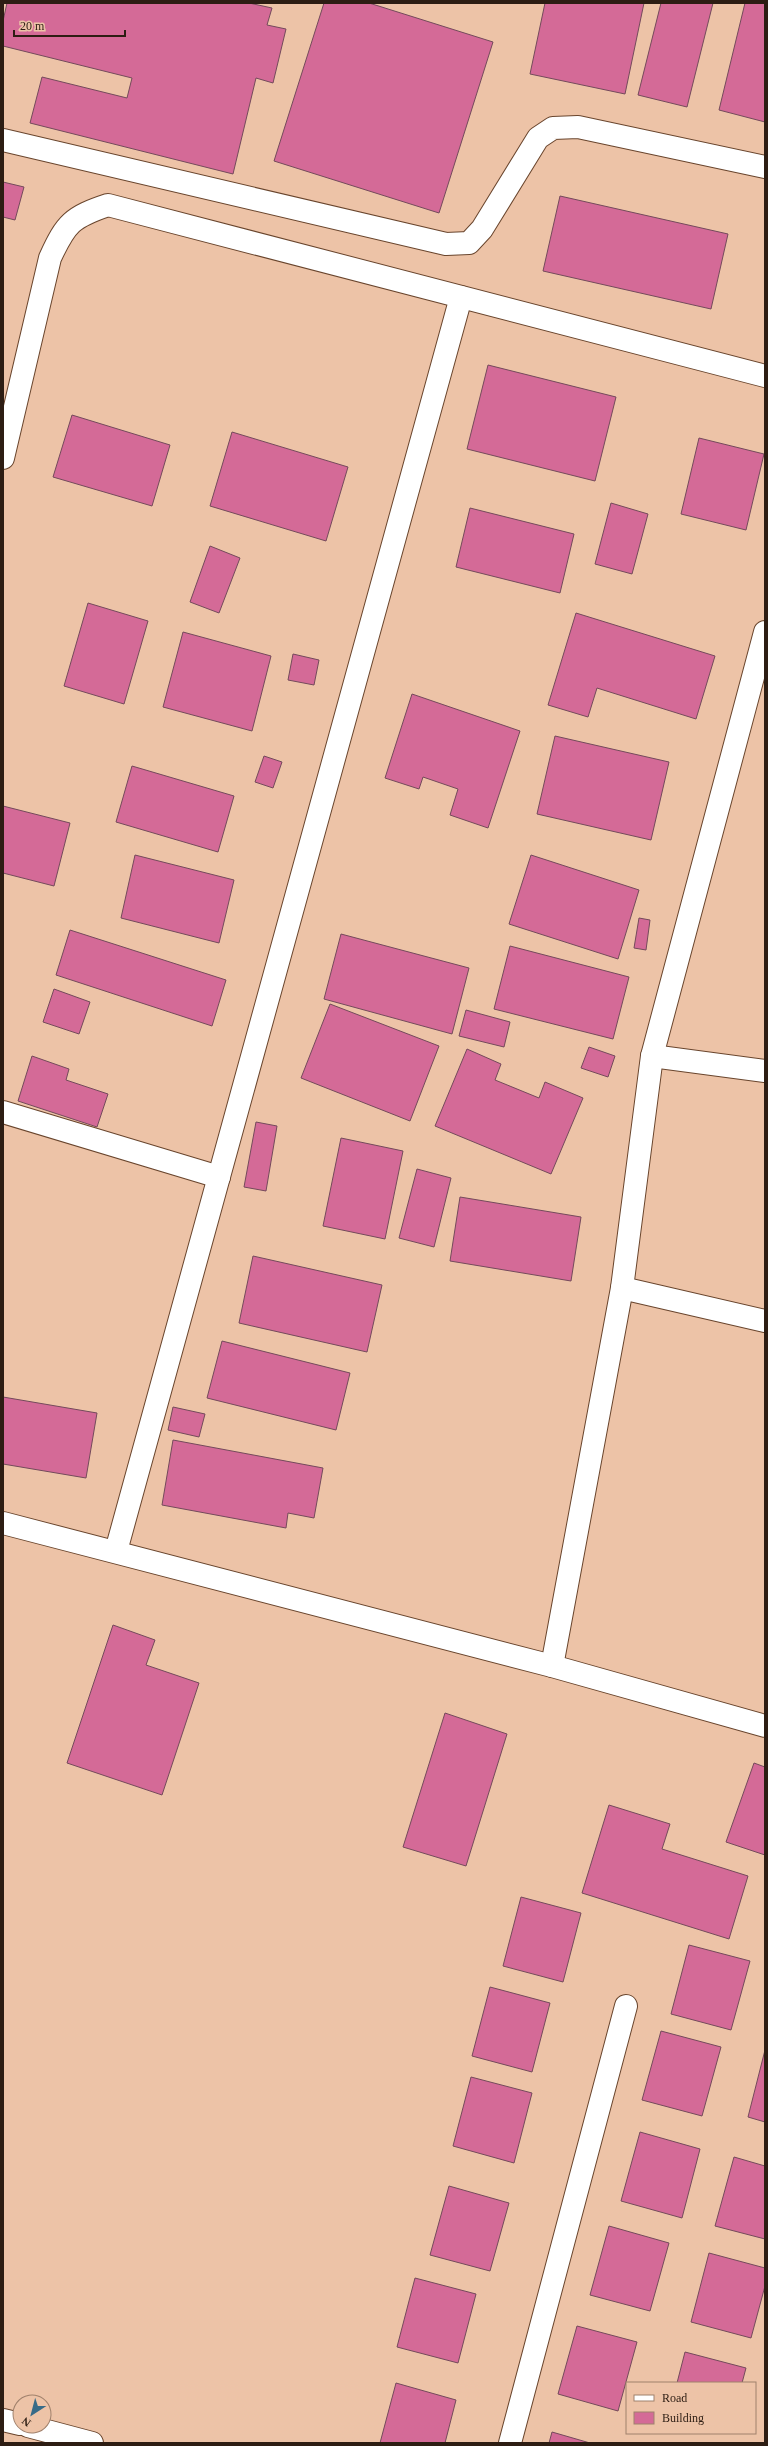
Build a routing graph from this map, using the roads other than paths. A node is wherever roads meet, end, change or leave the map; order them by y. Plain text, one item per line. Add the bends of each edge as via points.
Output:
1 (3, 140) edge
2 (765, 167) edge
3 (461, 297) junction
4 (765, 376) edge
5 (3, 458) edge
6 (765, 632) edge
7 (652, 1056) junction
8 (765, 1071) edge
9 (3, 1112) edge
10 (219, 1177) junction
11 (622, 1288) junction
12 (765, 1321) edge
13 (3, 1523) edge
14 (116, 1551) junction
15 (552, 1666) junction
16 (765, 1726) edge
17 (626, 2006) dead end
18 (52, 2432) edge
19 (92, 2443) edge
20 (510, 2443) edge

1 - 2 street via 446,244 470,243 482,229 538,138 553,128 578,127
3 - 4 street
3 - 5 street via 108,205 83,214 62,231 50,258
3 - 10 street
6 - 7 street
7 - 8 street
7 - 11 street
9 - 10 street
10 - 14 street
11 - 12 street
11 - 15 street
13 - 14 street
14 - 15 street
15 - 16 street
17 - 20 street
18 - 19 street

